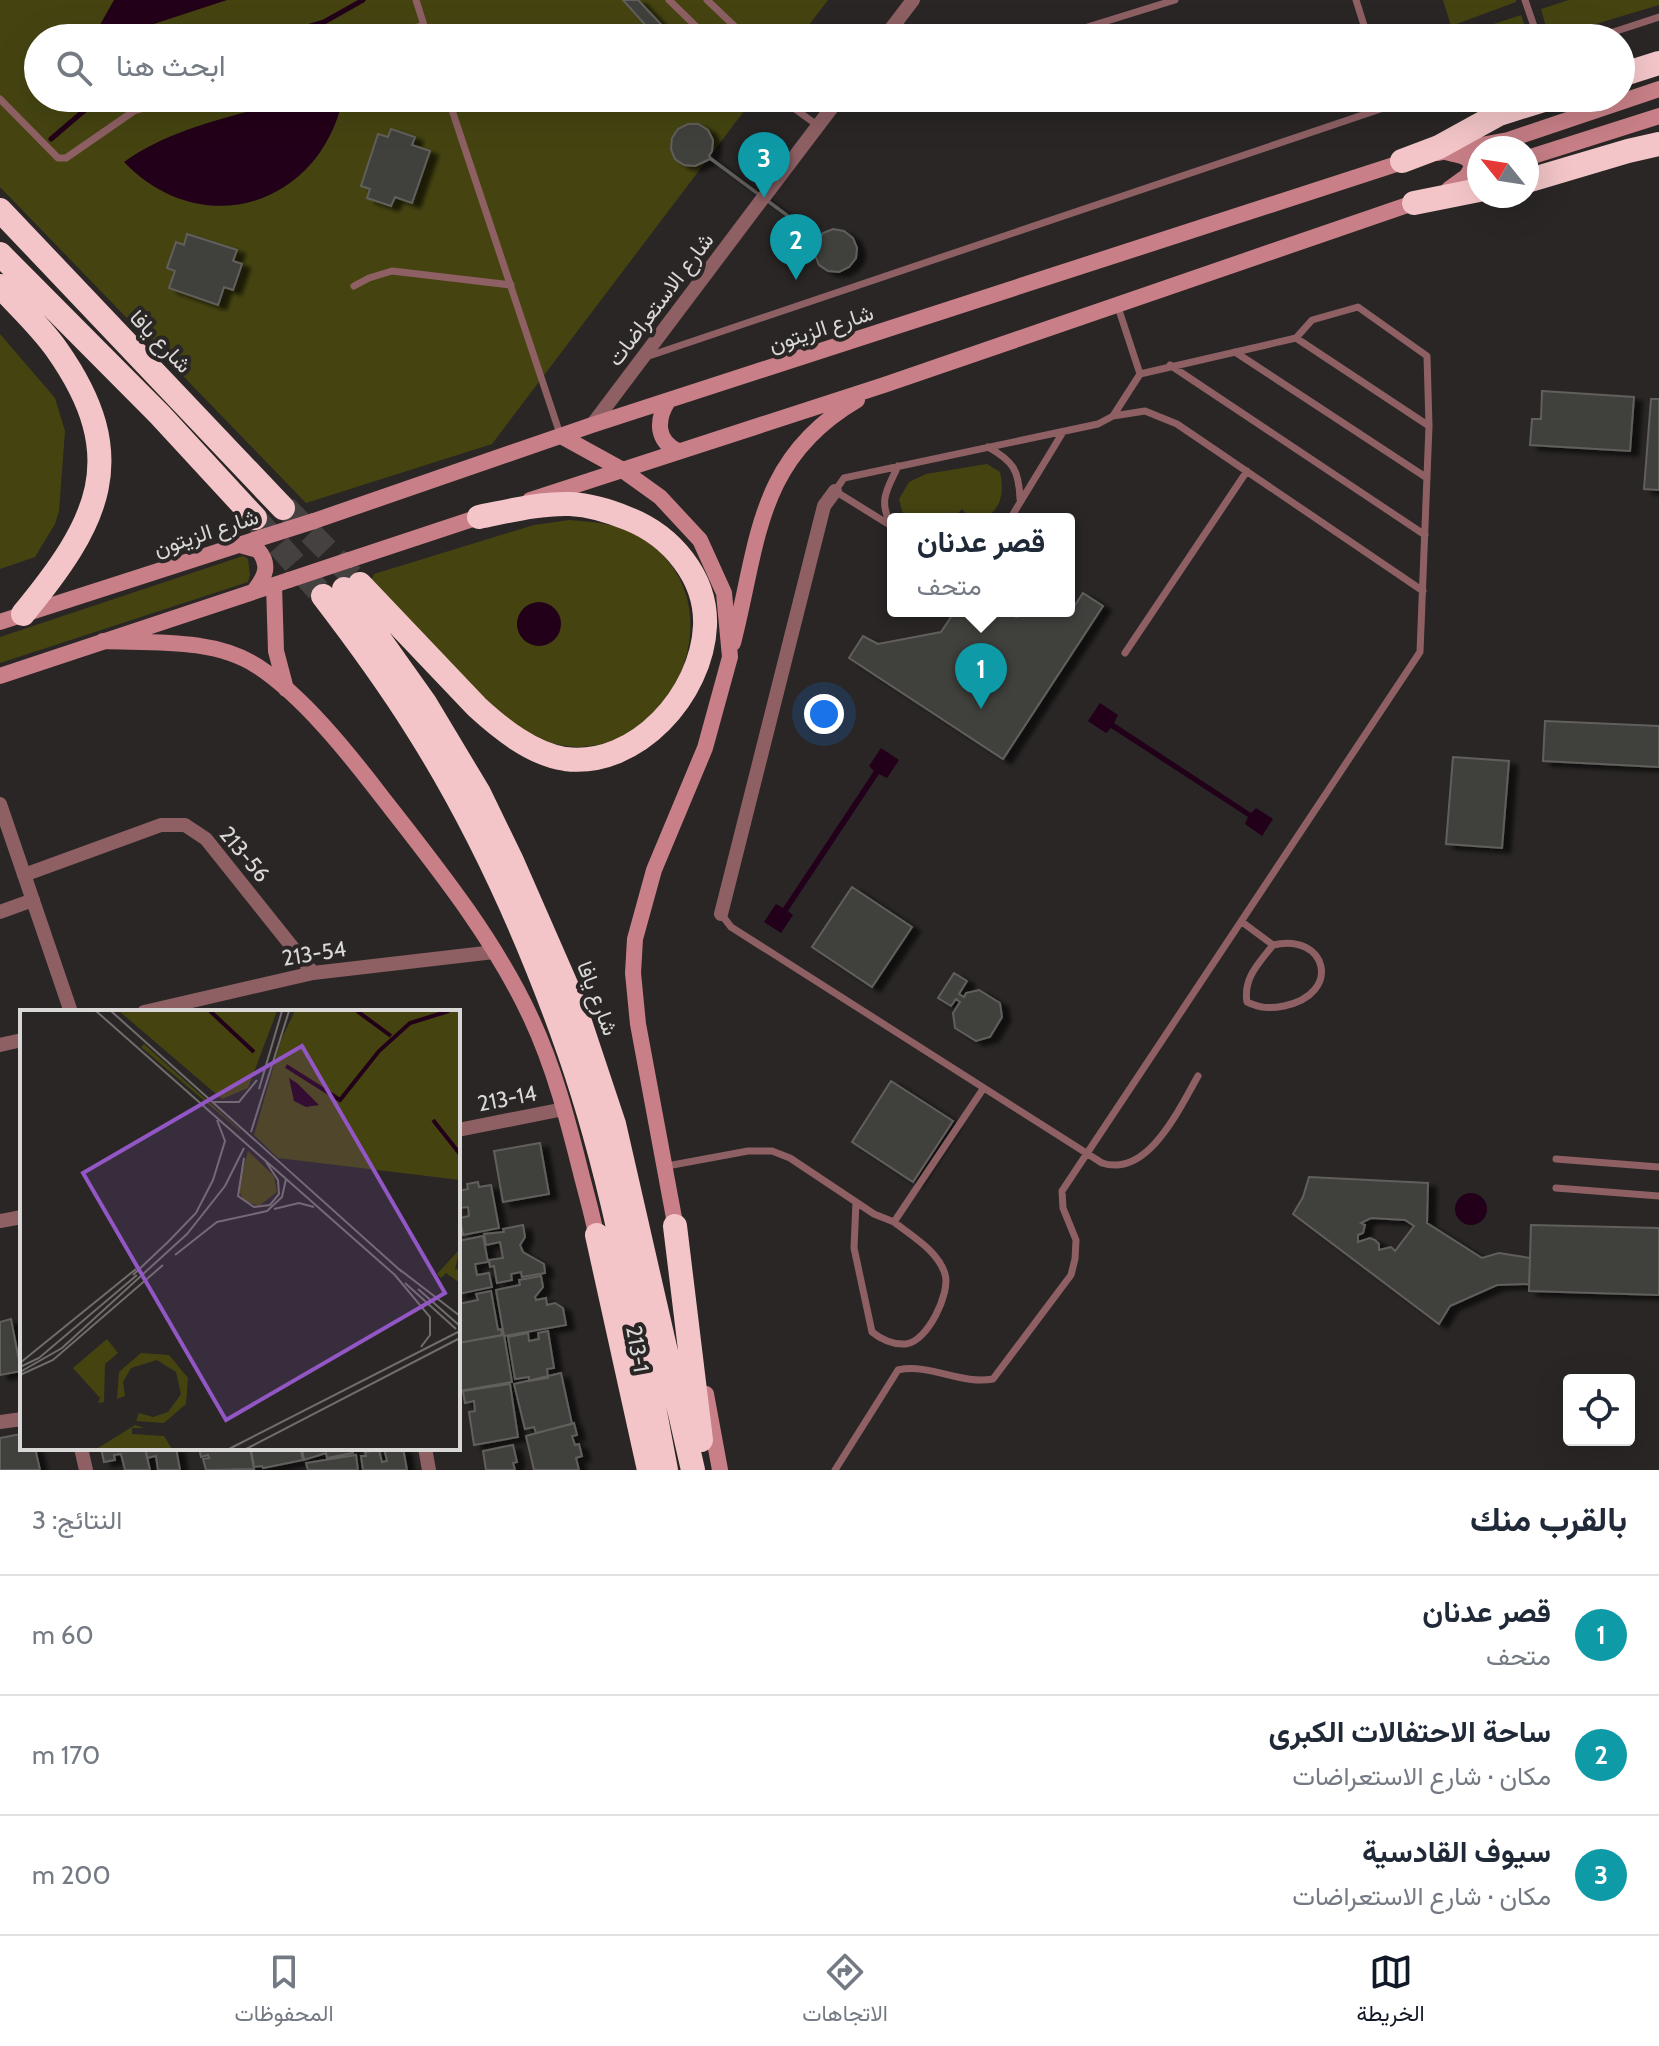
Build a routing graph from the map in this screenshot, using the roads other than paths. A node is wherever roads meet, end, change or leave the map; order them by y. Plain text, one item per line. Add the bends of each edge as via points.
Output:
1 (416, 0) edge
2 (669, 0) edge
3 (707, 0) edge
4 (913, 0) edge
5 (1175, 0) edge
6 (1356, 0) edge
7 (1525, 0) edge
8 (1659, 17) edge
9 (424, 24) edge
10 (694, 24) edge
11 (732, 24) edge
12 (895, 24) edge
13 (1097, 24) edge
14 (1364, 24) edge
15 (1533, 24) edge
16 (1635, 25) edge
17 (1659, 63) edge
18 (1635, 71) edge
19 (1659, 89) edge
20 (1635, 97) edge
21 (0, 99) edge
22 (133, 112) edge
23 (453, 112) edge
24 (799, 112) edge
25 (826, 112) edge
26 (1361, 112) edge
27 (1505, 112) edge
28 (1591, 112) edge
29 (1659, 116) edge
30 (818, 126) junction
31 (1659, 144) edge
32 (1433, 154) junction
33 (1539, 154) edge
34 (1402, 161) junction
35 (1539, 177) edge
36 (1467, 182) edge
37 (1449, 189) junction
38 (1467, 192) edge
39 (1414, 203) junction
40 (0, 210) edge
41 (0, 254) edge
42 (511, 285) junction
43 (0, 286) edge
44 (354, 286) dead end
45 (1117, 304) junction
46 (1296, 338) junction
47 (1235, 352) junction
48 (643, 358) junction
49 (1170, 365) junction
50 (1140, 374) junction
51 (884, 385) junction
52 (668, 401) junction
53 (1113, 416) junction
54 (592, 425) junction
55 (1429, 426) junction
56 (1064, 432) junction
57 (561, 436) junction
58 (988, 447) junction
59 (678, 451) junction
60 (898, 466) junction
61 (621, 469) junction
62 (1247, 471) junction
63 (1427, 478) junction
64 (835, 491) junction
65 (1020, 503) junction
66 (281, 504) tunnel mouth
67 (887, 513) edge
68 (1014, 513) edge
69 (479, 517) junction
70 (887, 523) edge
71 (254, 529) junction
72 (1425, 535) junction
73 (237, 545) junction
74 (281, 582) junction
75 (343, 590) junction
76 (254, 591) junction
77 (1423, 591) junction
78 (23, 614) junction
79 (0, 622) edge
80 (103, 641) junction
81 (1125, 653) dead end
82 (730, 657) junction
83 (0, 676) edge
84 (286, 689) junction
85 (0, 804) edge
86 (24, 875) junction
87 (33, 900) junction
88 (0, 912) edge
89 (721, 914) joint
90 (1242, 922) junction
91 (1273, 945) junction
92 (494, 952) junction
93 (313, 973) junction
94 (70, 1010) edge
95 (153, 1010) edge
96 (20, 1040) edge
97 (0, 1045) edge
98 (1198, 1076) dead end
99 (983, 1089) junction
100 (564, 1109) junction
101 (460, 1130) edge
102 (1085, 1155) junction
103 (1556, 1159) dead end
104 (664, 1166) junction
105 (1659, 1167) edge
106 (1556, 1188) dead end
107 (1659, 1196) edge
108 (856, 1202) junction
109 (20, 1217) edge
110 (0, 1221) edge
111 (894, 1222) junction
112 (675, 1226) junction
113 (597, 1235) junction
114 (20, 1419) edge
115 (0, 1422) edge
116 (81, 1450) edge
117 (425, 1450) edge
118 (86, 1470) edge
119 (429, 1470) edge
120 (637, 1470) edge
121 (649, 1470) edge
122 (666, 1470) edge
123 (693, 1470) edge
124 (706, 1470) edge
125 (720, 1470) edge
126 (835, 1470) edge

1 - 9 lane
2 - 10 lane
3 - 11 lane
4 - 12 street
5 - 13 lane
6 - 14 lane
7 - 15 lane
8 - 16 lane
17 - 18 highway
19 - 20 main road, شارع الزيتون
21 - 22 lane via 58,158 66,158
23 - 42 lane
24 - 30 lane
25 - 30 street, شارع الاستعراضات
26 - 48 lane
27 - 34 highway
28 - 32 main road, شارع الزيتون via 1508,140
29 - 33 main road
30 - 48 street, شارع الاستعراضات
31 - 35 highway
32 - 34 main road, شارع الزيتون
32 - 37 main road via 1460,155 1472,163 1467,176
34 - 52 main road, شارع الزيتون
36 - 37 main road
37 - 39 main road
38 - 39 highway
39 - 45 main road
40 - 66 highway, شارع يافا
41 - 71 highway via 160,415
42 - 44 lane via 392,271
42 - 57 lane
43 - 78 highway via 57,349 78,385 99,445 100,482 89,518 55,575
45 - 50 lane
45 - 51 main road
46 - 47 lane
46 - 55 lane
46 - 55 lane via 1312,320 1358,307 1427,356
47 - 49 lane
47 - 63 lane
48 - 54 street, شارع الاستعراضات
49 - 50 lane
49 - 72 lane
50 - 53 lane
51 - 59 main road
51 - 82 main road via 838,411 802,443 779,474 762,515
52 - 54 main road, شارع الزيتون
52 - 59 main road via 659,426 664,442
53 - 56 lane
53 - 62 lane via 1145,411 1177,424
54 - 57 main road, شارع الزيتون
55 - 63 lane
56 - 58 lane
56 - 65 lane
57 - 61 main road
57 - 71 main road, شارع الزيتون, bridge via 314,521
58 - 60 lane
58 - 65 lane via 1014,467
59 - 61 main road
60 - 64 lane via 844,478
60 - 67 lane via 886,491
61 - 69 main road
61 - 82 main road via 660,497 700,540 724,593
62 - 77 lane
62 - 81 lane
63 - 72 lane
64 - 70 lane
64 - 89 street via 824,506
65 - 68 lane
69 - 74 main road, bridge
69 - 75 highway via 570,504 595,508 651,528 676,549 702,596 705,626 686,689 652,731 601,758 564,759 530,747 497,725
71 - 73 main road, شارع الزيتون
72 - 77 lane
73 - 76 main road via 258,550 265,560 265,574
73 - 78 main road, شارع الزيتون
74 - 76 main road
74 - 84 main road via 276,651
75 - 122 highway, شارع يافا via 490,862 570,1054 607,1179
75 - 123 highway, شارع يافا via 425,703 479,793 572,998 617,1137
76 - 80 main road
77 - 90 lane via 1420,652
78 - 79 main road, شارع الزيتون
80 - 83 main road
80 - 84 main road, 213-1 via 191,645 228,653 256,665
82 - 104 main road via 705,748 654,870 635,939 638,1024
84 - 92 main road, 213-1 via 358,766
85 - 86 street
86 - 87 street
86 - 93 street, 213-56 via 161,825 185,825 206,839
87 - 88 street
87 - 94 street
89 - 99 lane via 731,927
90 - 91 lane
90 - 102 lane
91 - 91 lane via 1302,944 1316,955 1322,970 1317,989 1305,1001 1261,1008 1247,1002 1244,988
92 - 93 street, 213-54
92 - 100 main road, 213-1 via 531,1018
93 - 95 street, 213-54
96 - 97 street
98 - 102 lane via 1165,1133 1143,1154 1115,1167
99 - 102 lane
99 - 111 lane
100 - 101 street, 213-14
100 - 113 main road, 213-1
102 - 126 lane via 1062,1191 1076,1240 1071,1275 993,1379 976,1382 935,1371 898,1370
103 - 105 lane
104 - 108 lane via 772,1151
104 - 112 main road
106 - 107 lane
108 - 111 lane
108 - 111 lane via 854,1248 872,1332 886,1342 908,1344 920,1338 948,1285 935,1255
109 - 110 street
112 - 124 highway
112 - 125 main road
113 - 120 main road, 213-1
113 - 121 highway
114 - 115 street
116 - 118 street
117 - 119 street

